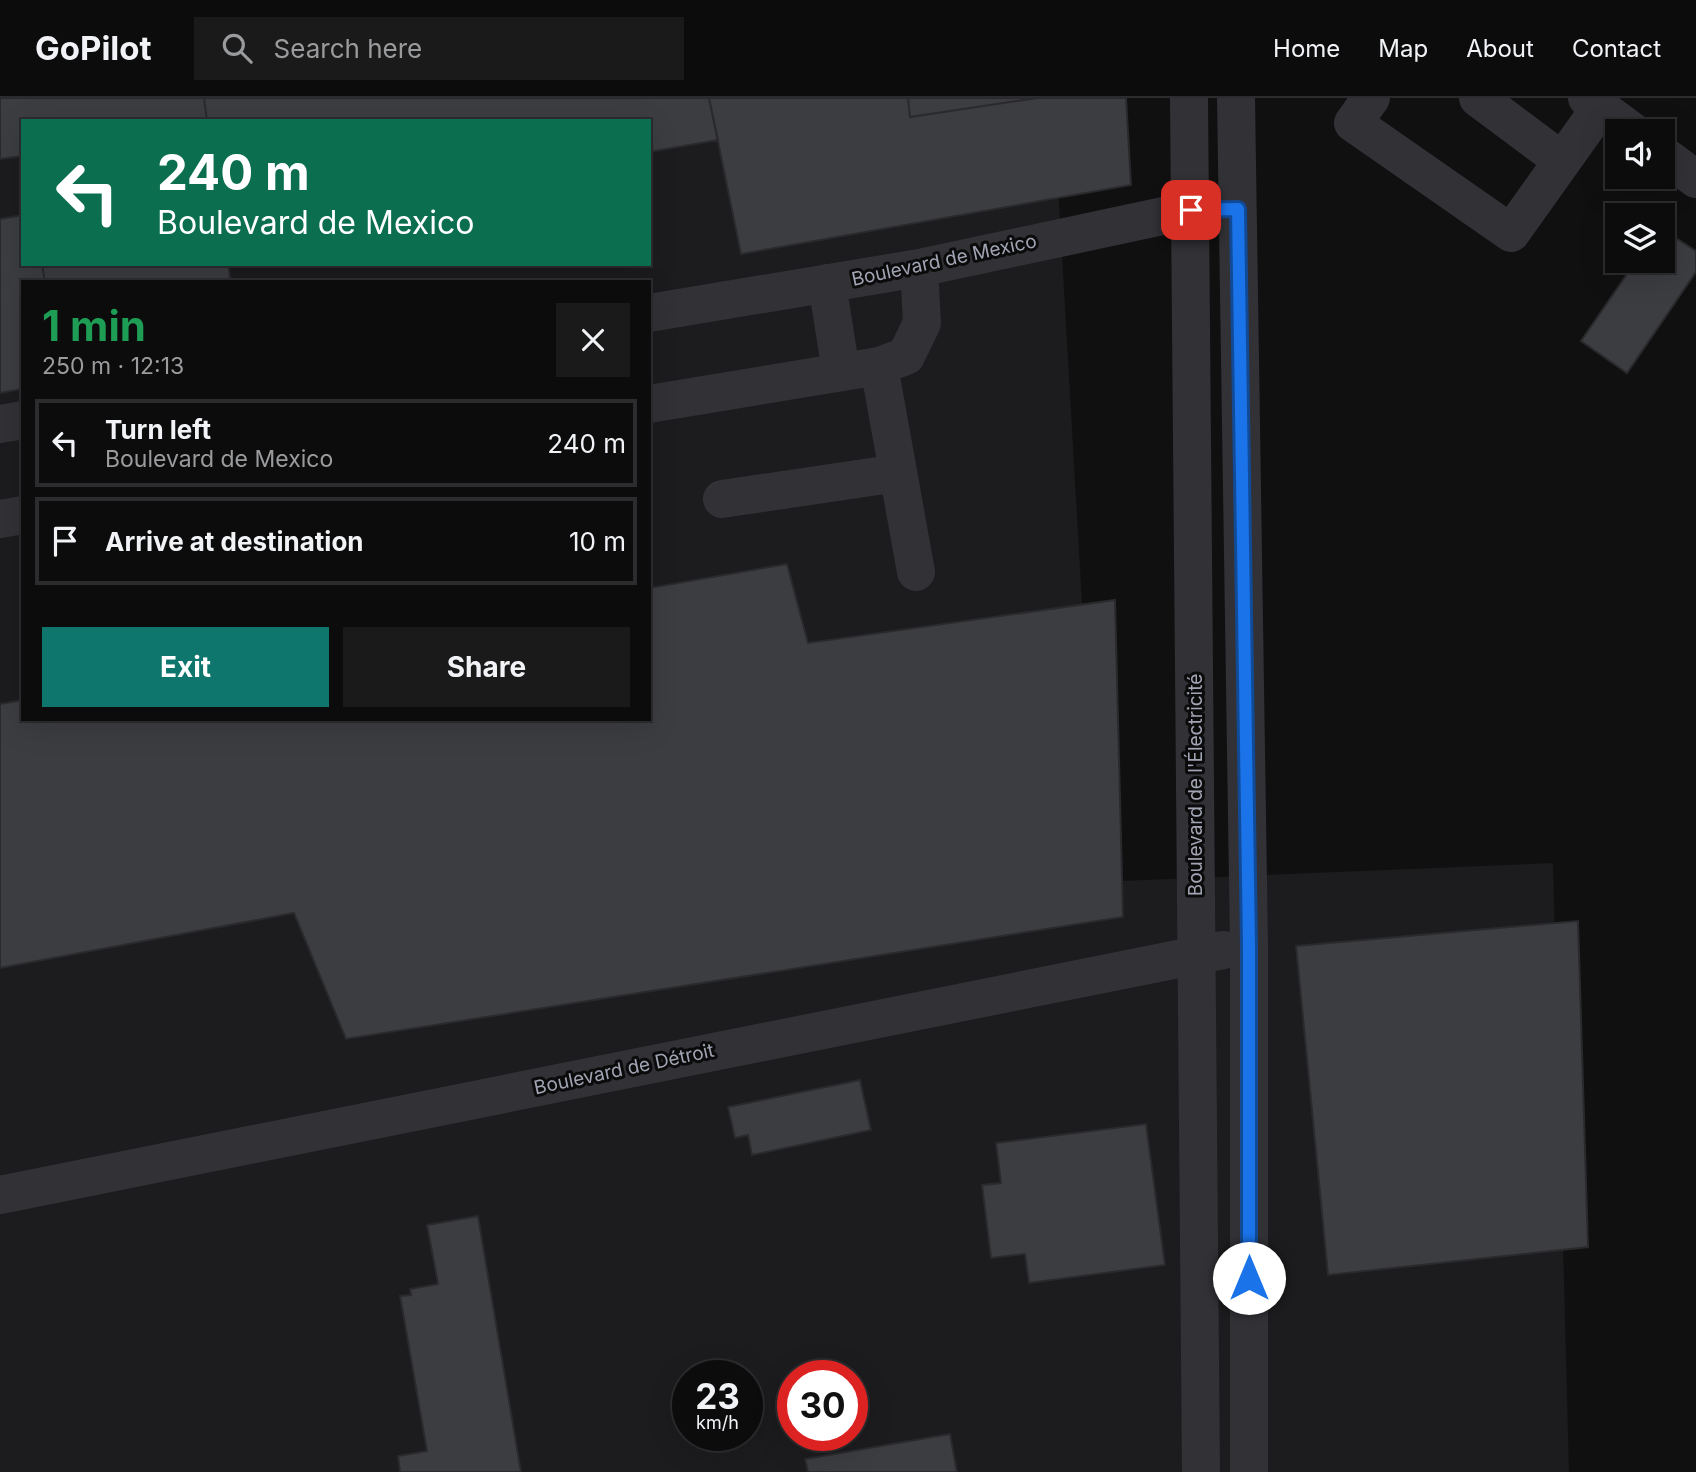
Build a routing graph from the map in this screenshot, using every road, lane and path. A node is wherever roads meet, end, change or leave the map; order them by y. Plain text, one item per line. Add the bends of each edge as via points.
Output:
1 (1189, 98) edge
2 (1236, 98) edge
3 (1371, 98) edge
4 (1478, 98) edge
5 (1594, 103) edge
6 (1616, 119) edge
7 (1561, 160) junction
8 (1675, 164) edge
9 (1696, 179) edge
10 (1238, 209) junction
11 (1191, 210) junction
12 (919, 268) junction
13 (827, 283) junction
14 (651, 313) edge
15 (878, 366) junction
16 (841, 372) junction
17 (651, 404) edge
18 (21, 420) edge
19 (0, 424) edge
20 (898, 473) junction
21 (722, 499) dead end
22 (21, 515) edge
23 (0, 519) edge
24 (916, 572) dead end
25 (1249, 946) junction
26 (1197, 953) junction
27 (0, 1195) edge
28 (1201, 1472) edge
29 (1249, 1472) edge

1 - 11 street, Boulevard de l'Électricité
2 - 10 street
3 - 7 street via 1353,123 1511,233
4 - 7 street
5 - 6 street
5 - 7 street
8 - 9 street
10 - 11 street, Boulevard de Mexico
10 - 25 street
11 - 12 street, Boulevard de Mexico
11 - 26 street, Boulevard de l'Électricité
12 - 13 street, Boulevard de Mexico
12 - 15 street via 922,323 914,343 906,356
13 - 14 street, Boulevard de Mexico
13 - 16 street
15 - 16 street
15 - 20 street
16 - 17 street
18 - 19 street
20 - 21 street
20 - 24 street
22 - 23 street
25 - 26 street, Boulevard de Détroit
25 - 29 street
26 - 27 street, Boulevard de Détroit
26 - 28 street, Boulevard de l'Électricité

